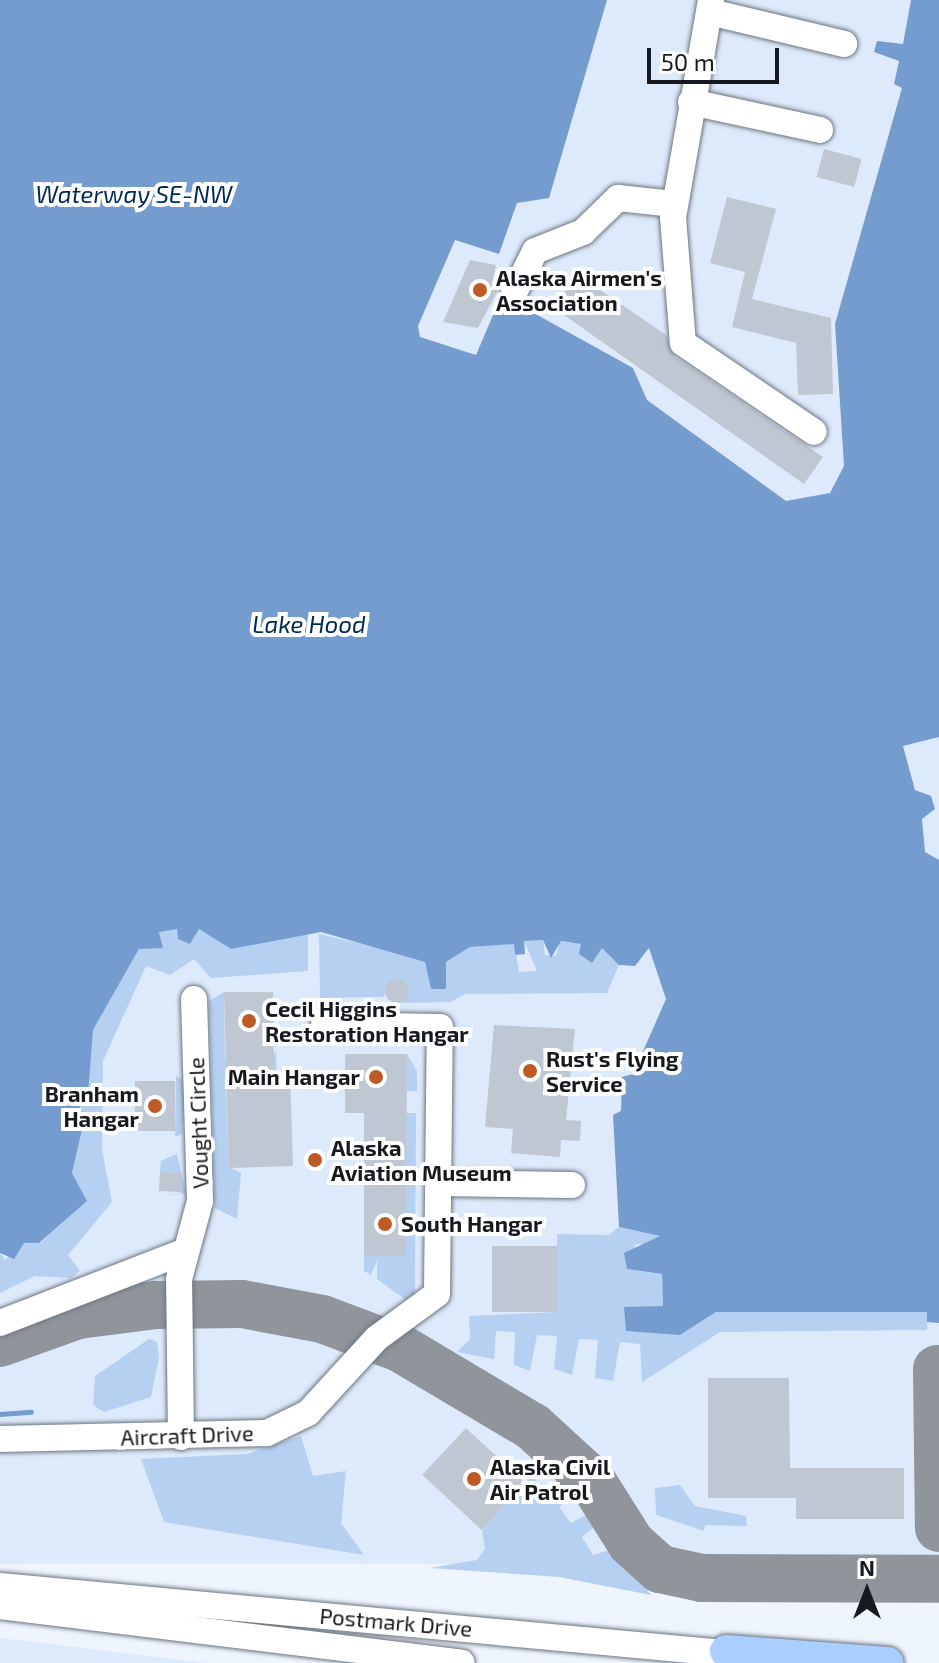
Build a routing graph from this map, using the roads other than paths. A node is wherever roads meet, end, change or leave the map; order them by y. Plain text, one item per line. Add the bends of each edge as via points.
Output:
1 (711, 6) edge
2 (844, 44) dead end
3 (691, 102) junction
4 (820, 130) dead end
5 (674, 204) junction
6 (514, 293) dead end
7 (814, 432) dead end
8 (194, 999) dead end
9 (324, 1025) dead end
10 (438, 1183) junction
11 (572, 1185) dead end
12 (186, 1251) junction
13 (0, 1323) edge
14 (181, 1437) junction
15 (0, 1439) edge
16 (0, 1586) edge
17 (0, 1606) edge
18 (726, 1651) junction
19 (461, 1663) edge
20 (792, 1663) edge
21 (888, 1663) edge

1 - 2 street
1 - 3 street
3 - 4 street
3 - 5 street
5 - 6 street via 618,198 583,232 535,251
5 - 7 street via 672,268 683,343
8 - 12 street, Vought Circle via 200,1201
9 - 10 street via 440,1027
10 - 11 street
10 - 14 street, Aircraft Drive via 437,1294 347,1366 308,1413 267,1433
12 - 13 street
12 - 14 street, Vought Circle via 179,1279
14 - 15 street, Aircraft Drive
16 - 18 street, Postmark Drive
17 - 19 street, Postmark Drive
18 - 20 street, Postmark Drive
18 - 21 main road

